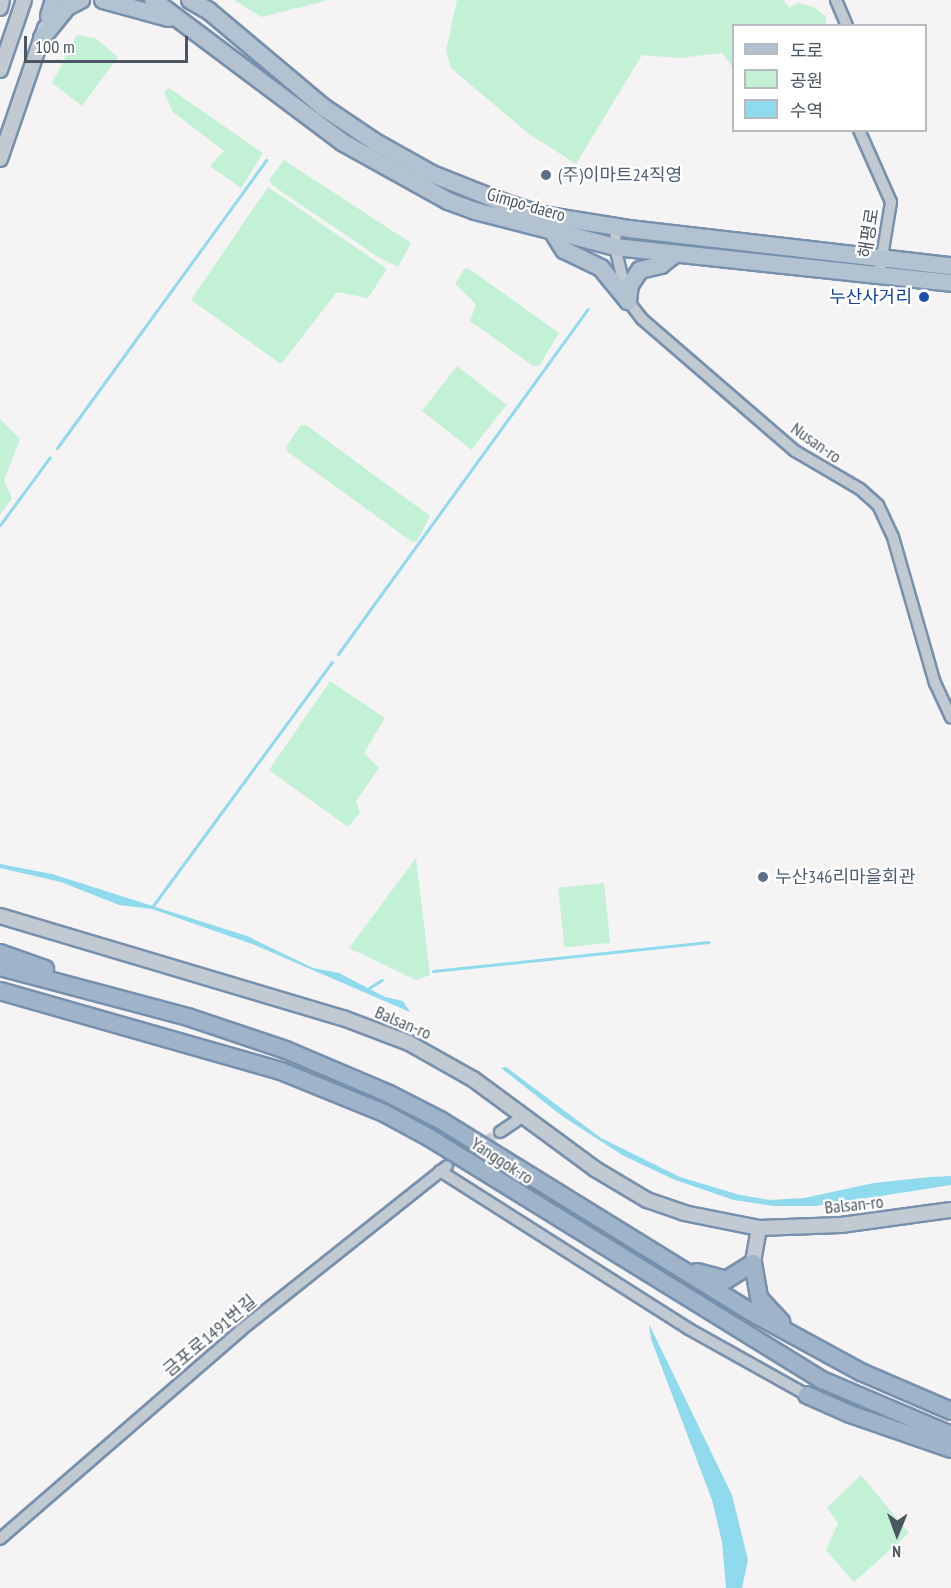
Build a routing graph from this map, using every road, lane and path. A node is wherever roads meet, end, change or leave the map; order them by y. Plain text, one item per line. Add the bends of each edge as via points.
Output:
1 (3, 0) edge
2 (24, 0) edge
3 (81, 0) edge
4 (104, 0) edge
5 (153, 0) edge
6 (190, 0) edge
7 (836, 0) edge
8 (50, 5) edge
9 (202, 5) edge
10 (0, 8) edge
11 (846, 24) edge
12 (191, 26) junction
13 (42, 38) junction
14 (0, 70) edge
15 (860, 132) edge
16 (0, 159) edge
17 (616, 228) junction
18 (554, 234) junction
19 (615, 247) junction
20 (815, 249) junction
21 (675, 254) junction
22 (882, 256) junction
23 (951, 266) edge
24 (813, 268) junction
25 (879, 275) junction
26 (951, 284) edge
27 (628, 302) junction
28 (951, 717) edge
29 (0, 916) edge
30 (0, 953) edge
31 (0, 967) edge
32 (0, 991) edge
33 (0, 999) edge
34 (188, 1017) junction
35 (122, 1027) junction
36 (525, 1115) junction
37 (500, 1132) tunnel mouth
38 (951, 1210) edge
39 (759, 1228) junction
40 (646, 1249) junction
41 (753, 1263) junction
42 (805, 1342) junction
43 (807, 1395) joint
44 (951, 1411) edge
45 (951, 1435) edge
46 (951, 1449) edge
47 (0, 1539) edge

1 - 10 street
2 - 14 street
3 - 13 main road via 67,7
4 - 12 main road
5 - 12 main road, Gimpo-daero
6 - 9 main road, Gimpo-daero
7 - 11 street
8 - 13 street
9 - 17 main road, Gimpo-daero via 323,107 432,174 542,215
12 - 18 main road, Gimpo-daero via 239,68 342,142 394,172 447,201
13 - 16 street
15 - 22 street, 해평로 via 891,202
17 - 19 street, Nusan-ro
17 - 20 main road, Gimpo-daero
18 - 19 main road, Gimpo-daero
18 - 27 main road via 564,250 601,268
19 - 21 main road, Gimpo-daero
19 - 27 street, Nusan-ro
20 - 22 main road, Gimpo-daero
20 - 24 main road
21 - 24 main road, Gimpo-daero
21 - 27 main road via 661,265 640,270 630,285
22 - 23 main road, Gimpo-daero
22 - 25 street, 해평로
24 - 25 main road, Gimpo-daero
25 - 26 main road, Gimpo-daero
27 - 28 street, Nusan-ro via 642,319 795,451 865,492 878,505 893,537 936,683
29 - 36 street, Balsan-ro via 384,1033 449,1064
30 - 34 highway
31 - 34 highway, Yanggok-ro
32 - 35 highway, Yanggok-ro
33 - 35 highway
34 - 40 highway, Yanggok-ro via 286,1050 389,1094 440,1120
35 - 45 highway, Yanggok-ro via 281,1071 384,1113 822,1380
36 - 37 street
36 - 39 street, Balsan-ro via 596,1169 647,1200 684,1213
38 - 39 street, Balsan-ro via 841,1225
39 - 41 street
40 - 41 highway via 717,1279 735,1277
40 - 42 highway, Yanggok-ro
41 - 42 highway via 759,1298 768,1311
42 - 44 highway, Yanggok-ro via 861,1372
43 - 46 highway
43 - 47 street, 금포로1491번길 via 689,1329 444,1168 241,1330

